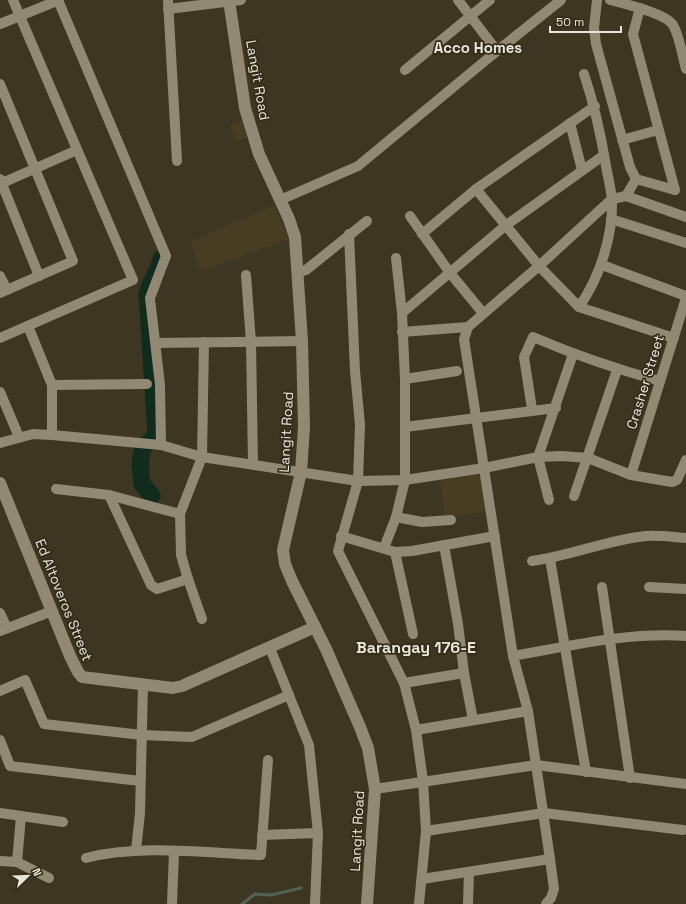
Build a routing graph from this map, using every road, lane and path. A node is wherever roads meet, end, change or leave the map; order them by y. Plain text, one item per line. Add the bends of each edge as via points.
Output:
1 (13, 0) edge
2 (58, 0) edge
3 (458, 0) edge
4 (490, 0) edge
5 (597, 0) edge
6 (610, 0) edge
7 (234, 1) edge
8 (555, 2) edge
9 (168, 4) edge
10 (640, 8) junction
11 (20, 16) junction
12 (470, 17) junction
13 (0, 24) edge
14 (497, 51) junction
15 (686, 69) edge
16 (405, 70) dead end
17 (584, 74) dead end
18 (0, 84) edge
19 (595, 106) junction
20 (570, 123) junction
21 (658, 130) junction
22 (622, 140) junction
23 (77, 150) junction
24 (604, 155) junction
25 (177, 161) dead end
26 (35, 169) junction
27 (582, 170) junction
28 (636, 178) junction
29 (1, 182) edge
30 (476, 189) junction
31 (626, 196) junction
32 (280, 200) junction
33 (612, 200) junction
34 (410, 216) dead end
35 (686, 217) edge
36 (611, 219) junction
37 (367, 220) dead end
38 (505, 226) junction
39 (349, 234) junction
40 (422, 234) junction
41 (686, 243) edge
42 (396, 258) dead end
43 (602, 265) junction
44 (539, 266) junction
45 (298, 273) junction
46 (450, 273) junction
47 (246, 275) dead end
48 (0, 276) edge
49 (39, 276) junction
50 (3, 292) edge
51 (686, 297) edge
52 (579, 307) junction
53 (402, 313) junction
54 (483, 313) junction
55 (28, 326) junction
56 (468, 327) junction
57 (402, 332) junction
58 (0, 338) edge
59 (674, 338) junction
60 (302, 341) junction
61 (204, 342) junction
62 (251, 342) junction
63 (156, 343) junction
64 (573, 354) junction
65 (617, 370) junction
66 (457, 371) dead end
67 (405, 379) junction
68 (660, 381) junction
69 (147, 384) dead end
70 (52, 385) junction
71 (0, 392) edge
72 (556, 408) junction
73 (532, 410) junction
74 (475, 417) junction
75 (405, 427) junction
76 (52, 434) junction
77 (19, 437) junction
78 (0, 443) edge
79 (161, 445) junction
80 (202, 457) junction
81 (538, 457) junction
82 (588, 458) junction
83 (686, 460) edge
84 (253, 465) junction
85 (484, 468) junction
86 (301, 472) junction
87 (631, 475) junction
88 (405, 480) junction
89 (358, 481) junction
90 (0, 483) edge
91 (56, 489) dead end
92 (110, 495) junction
93 (574, 496) dead end
94 (549, 500) dead end
95 (180, 514) junction
96 (396, 517) junction
97 (451, 520) dead end
98 (341, 536) junction
99 (495, 536) junction
100 (686, 538) edge
101 (444, 545) junction
102 (384, 548) junction
103 (395, 552) junction
104 (550, 559) junction
105 (532, 561) dead end
106 (188, 579) junction
107 (602, 587) dead end
108 (649, 587) dead end
109 (686, 589) edge
110 (52, 611) junction
111 (0, 613) edge
112 (202, 619) dead end
113 (315, 628) junction
114 (3, 629) edge
115 (413, 634) dead end
116 (686, 636) edge
117 (610, 639) junction
118 (566, 647) junction
119 (270, 648) junction
120 (513, 656) junction
121 (464, 673) junction
122 (404, 683) junction
123 (143, 684) junction
124 (0, 691) edge
125 (289, 694) junction
126 (528, 711) junction
127 (473, 720) junction
128 (416, 730) junction
129 (142, 735) junction
130 (0, 740) edge
131 (268, 760) dead end
132 (536, 765) junction
133 (586, 772) junction
134 (630, 778) junction
135 (140, 781) junction
136 (423, 782) junction
137 (686, 784) edge
138 (375, 789) junction
139 (0, 813) edge
140 (544, 813) junction
141 (21, 816) junction
142 (63, 822) dead end
143 (683, 830) dead end
144 (426, 831) junction
145 (318, 833) junction
146 (262, 835) junction
147 (136, 850) junction
148 (174, 852) junction
149 (86, 858) dead end
150 (550, 859) junction
151 (0, 861) edge
152 (17, 862) junction
153 (468, 872) junction
154 (49, 878) dead end
155 (422, 879) junction
156 (172, 904) edge
157 (314, 904) edge
158 (367, 904) edge
159 (419, 904) edge
160 (468, 904) edge
161 (546, 904) edge

1 - 11 street
2 - 11 street
2 - 63 street via 166,256 150,298
3 - 12 street
4 - 12 street
5 - 22 street via 594,28 596,44
6 - 10 street
7 - 9 street
7 - 32 main road, Langit Road via 245,108 259,154
8 - 14 street
9 - 25 street
10 - 15 street via 672,24
10 - 21 street via 633,34
11 - 13 street
11 - 23 street
12 - 14 street
12 - 16 street
14 - 32 street via 358,166
17 - 19 street
18 - 26 street
19 - 20 street
19 - 24 street
20 - 27 street
20 - 30 street
21 - 22 street
21 - 28 street via 675,190
22 - 28 street
23 - 26 street
23 - 55 street via 133,280
24 - 27 street
24 - 33 street
26 - 29 street
26 - 49 street via 73,261
27 - 38 street
28 - 31 street
29 - 49 street
30 - 38 street
30 - 40 street
31 - 33 street
31 - 35 street
32 - 45 main road, Langit Road via 295,237
33 - 36 street
33 - 44 street
34 - 40 street
36 - 41 street
36 - 43 street
37 - 39 street
38 - 44 street
38 - 46 street
39 - 45 street via 306,270
39 - 89 street via 360,425
40 - 46 street
42 - 53 street
43 - 51 street
43 - 52 street via 592,289
44 - 52 street
44 - 54 street
45 - 60 main road, Langit Road
46 - 53 street
46 - 54 street
47 - 62 street
48 - 50 street
49 - 50 street
51 - 59 street, Crasher Street
52 - 59 street
53 - 57 street
54 - 56 street
55 - 58 street
55 - 70 street
56 - 57 street
56 - 74 street via 464,339
57 - 67 street
59 - 68 street, Crasher Street
60 - 62 street
60 - 86 main road, Langit Road via 304,427
61 - 62 street
61 - 63 street
61 - 80 street
62 - 84 street
63 - 79 street
64 - 65 street
64 - 72 street
64 - 73 street via 533,337 524,357
65 - 68 street
65 - 82 street
66 - 67 street
67 - 75 street
68 - 87 street, Crasher Street
69 - 70 street
70 - 76 street
71 - 77 street
72 - 73 street
72 - 81 street
73 - 74 street
74 - 75 street
74 - 85 street
75 - 88 street
76 - 77 street
76 - 79 street
77 - 78 street
79 - 80 street
80 - 84 street
80 - 95 street
81 - 82 street
81 - 85 street
81 - 94 street
82 - 87 street
82 - 93 street
83 - 87 street via 674,482
84 - 86 street
85 - 88 street
85 - 99 street
86 - 89 street
86 - 113 main road, Langit Road via 283,550 285,564
88 - 89 street
88 - 96 street
89 - 98 street
90 - 110 main road, Ed Altoveros Street
91 - 92 street
92 - 95 street
92 - 106 street via 151,585 157,589
95 - 106 street via 182,555
96 - 97 street via 422,522
96 - 102 street
98 - 102 street
98 - 122 street via 338,551
99 - 101 street
99 - 120 street
100 - 104 street via 647,536
101 - 103 street
101 - 121 street
102 - 103 street
103 - 115 street
104 - 105 street
104 - 118 street
106 - 112 street
107 - 117 street
108 - 109 street
110 - 114 street
110 - 123 main road, Ed Altoveros Street via 70,656 82,677
111 - 114 street
113 - 119 main road, Ed Altoveros Street
113 - 138 main road, Langit Road via 368,748
116 - 117 street via 659,634
117 - 118 street
117 - 134 street
118 - 120 street
118 - 133 street
119 - 123 main road, Ed Altoveros Street via 182,686 174,688
119 - 125 street
120 - 126 street
121 - 122 street
121 - 127 street
122 - 128 street
123 - 129 street
124 - 129 street via 25,680 44,724
125 - 129 street via 192,737
125 - 145 street via 309,745
126 - 127 street
126 - 132 street
127 - 128 street
128 - 136 street
129 - 135 street
130 - 135 street via 10,766
131 - 146 street
132 - 133 street
132 - 136 street
132 - 140 street
133 - 134 street
134 - 137 street
135 - 147 street
136 - 138 street
136 - 144 street
138 - 158 main road, Langit Road
139 - 141 street
140 - 143 street
140 - 144 street
140 - 150 street
141 - 142 street
141 - 152 street
144 - 155 street
145 - 146 street
145 - 157 street
146 - 148 street via 261,855
147 - 148 street
147 - 149 street
148 - 156 street
150 - 153 street
150 - 161 street via 554,890
151 - 152 street
152 - 154 street
153 - 155 street
153 - 160 street
155 - 159 street

